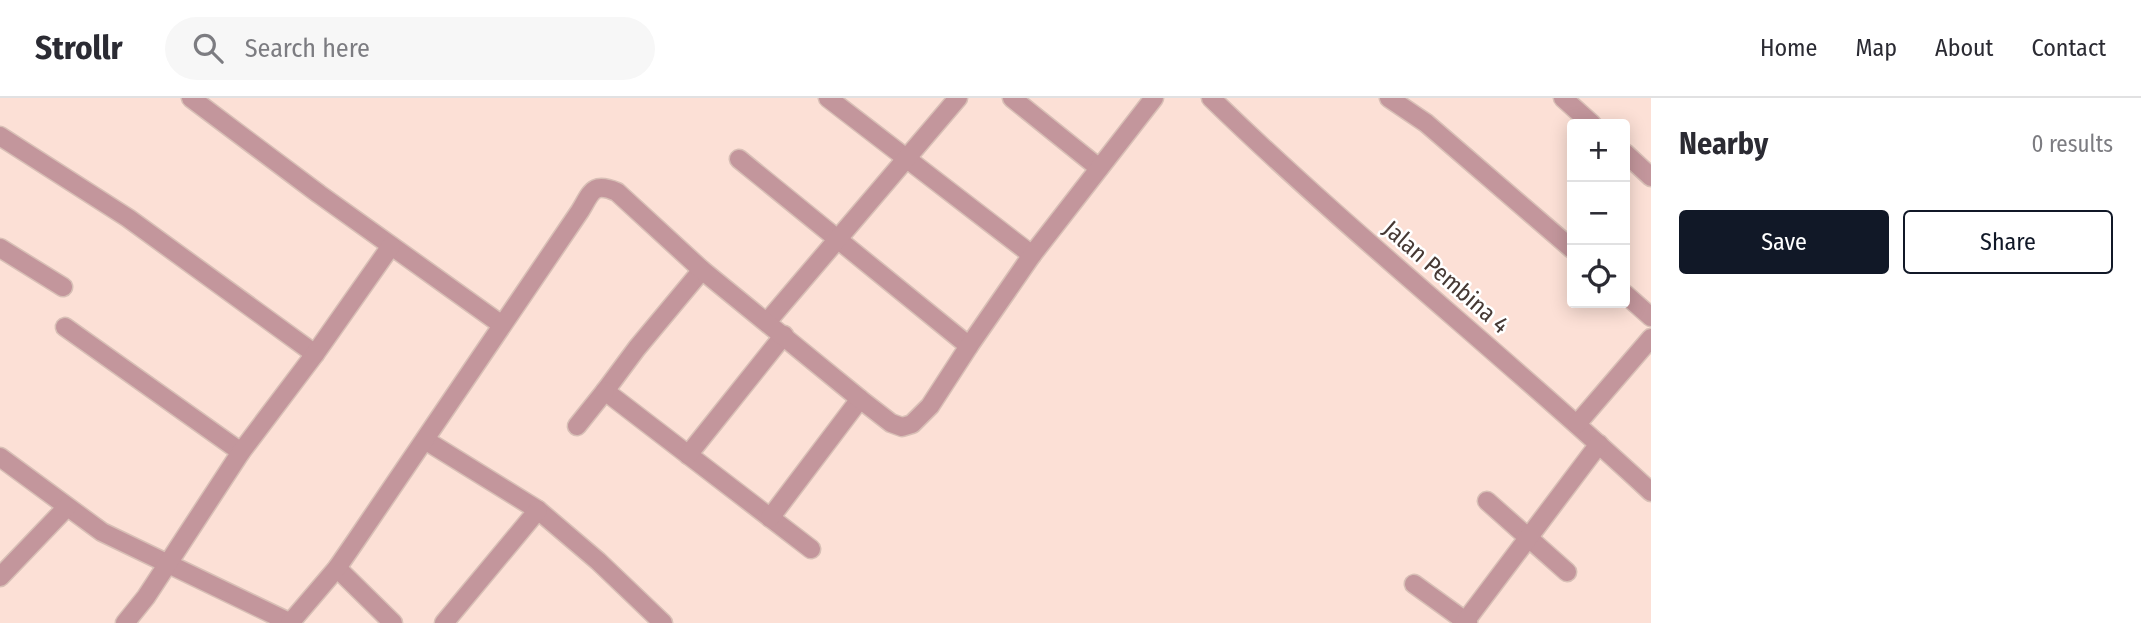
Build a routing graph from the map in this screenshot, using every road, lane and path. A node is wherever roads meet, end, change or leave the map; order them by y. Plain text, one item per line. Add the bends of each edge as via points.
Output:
1 (191, 98) edge
2 (828, 98) edge
3 (958, 98) edge
4 (1012, 98) edge
5 (1154, 98) edge
6 (1211, 98) edge
7 (1389, 98) edge
8 (1563, 98) edge
9 (1586, 119) edge
10 (1, 139) edge
11 (906, 157) junction
12 (1630, 158) edge
13 (739, 159) dead end
14 (1099, 168) junction
15 (1651, 177) edge
16 (837, 239) junction
17 (1567, 245) edge
18 (391, 246) junction
19 (0, 248) edge
20 (1032, 255) junction
21 (702, 270) junction
22 (63, 287) dead end
23 (1630, 298) edge
24 (1651, 317) edge
25 (767, 322) junction
26 (502, 325) junction
27 (65, 327) dead end
28 (784, 335) junction
29 (1651, 338) edge
30 (969, 346) junction
31 (315, 354) junction
32 (605, 391) junction
33 (859, 399) junction
34 (1577, 424) junction
35 (577, 426) dead end
36 (425, 440) junction
37 (1599, 444) junction
38 (241, 452) junction
39 (688, 455) junction
40 (0, 457) edge
41 (1651, 492) edge
42 (1487, 500) dead end
43 (67, 507) junction
44 (538, 510) junction
45 (770, 517) junction
46 (1528, 537) junction
47 (811, 549) dead end
48 (168, 565) junction
49 (337, 568) junction
50 (1567, 572) dead end
51 (0, 577) edge
52 (1414, 584) dead end
53 (1465, 622) edge
54 (125, 623) edge
55 (291, 623) edge
56 (393, 623) edge
57 (444, 623) edge
58 (663, 623) edge

1 - 18 street
2 - 11 street
3 - 11 street
4 - 14 street
5 - 14 street
6 - 34 street, Jalan Pembina 4 via 1335,214
7 - 17 street via 1426,123
8 - 9 street
10 - 31 street via 128,218
11 - 16 street
11 - 20 street
12 - 15 street
13 - 16 street
14 - 20 street
16 - 25 street
16 - 30 street
18 - 26 street
18 - 31 street
19 - 22 street
20 - 30 street
21 - 25 street
21 - 26 street via 617,192 600,187 593,190
21 - 32 street
23 - 24 street
25 - 28 street
26 - 36 street
27 - 38 street
28 - 33 street
28 - 39 street
29 - 34 street
30 - 33 street via 930,406 912,424 891,423
31 - 38 street
32 - 35 street
32 - 39 street
33 - 45 street
34 - 37 street, Jalan Pembina 4
36 - 44 street
36 - 49 street
37 - 41 street, Jalan Pembina 4
37 - 46 street
38 - 48 street
39 - 45 street
40 - 43 street
42 - 46 street
43 - 48 street via 102,532
43 - 51 street
44 - 57 street
44 - 58 street
45 - 47 street
46 - 50 street
46 - 53 street
48 - 54 street
48 - 55 street
49 - 55 street
49 - 56 street
52 - 53 street

